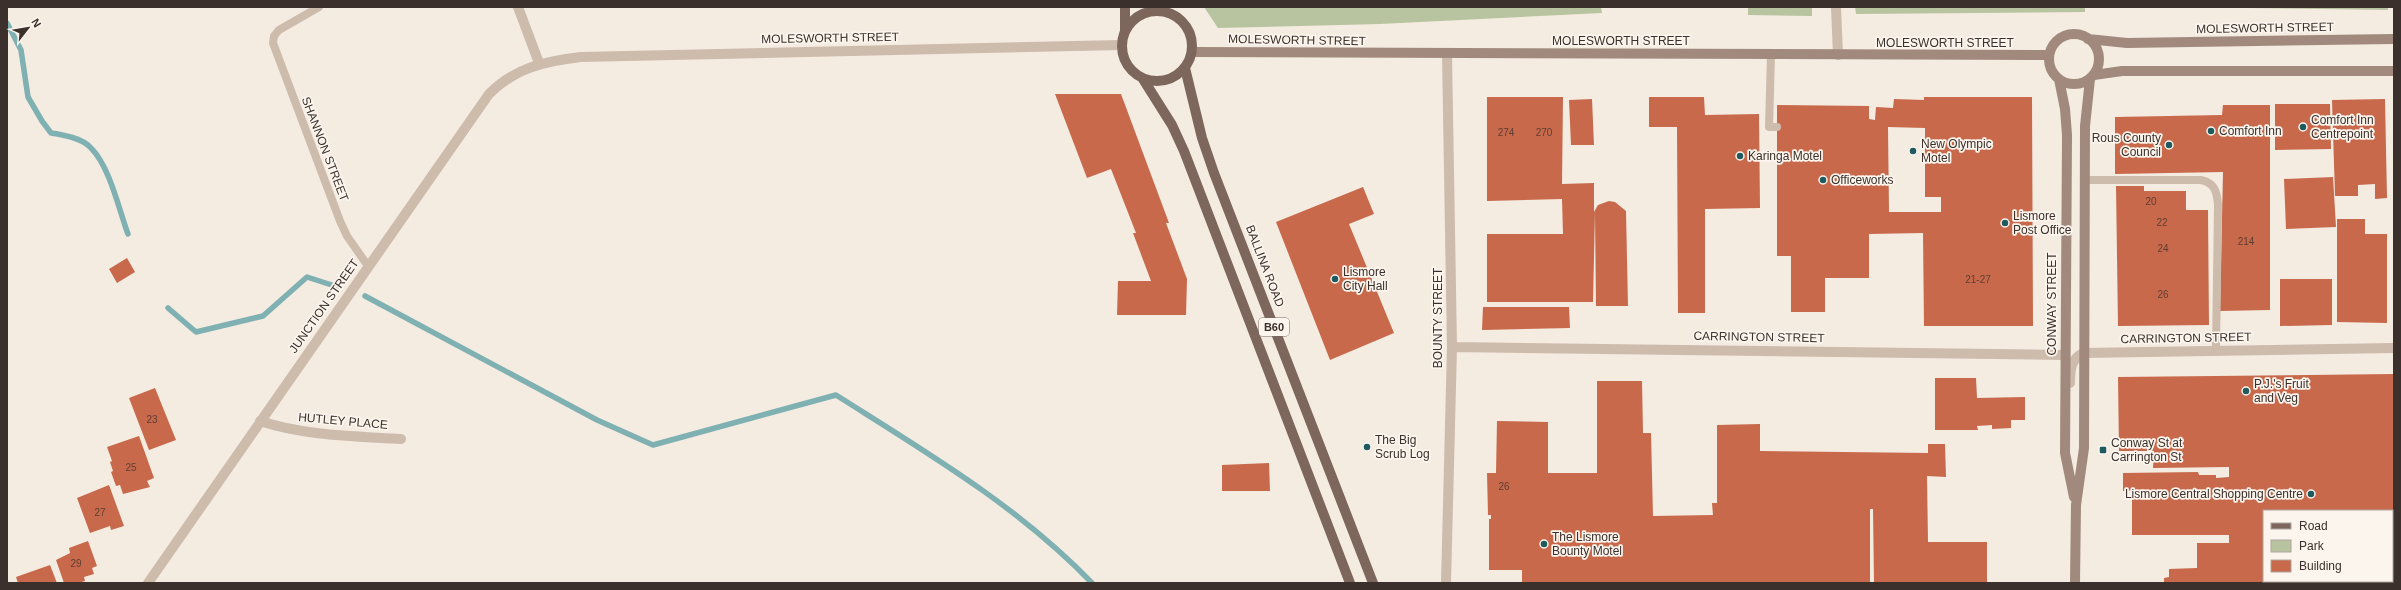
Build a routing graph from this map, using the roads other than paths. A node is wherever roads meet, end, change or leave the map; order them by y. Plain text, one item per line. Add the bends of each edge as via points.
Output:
1 (319, 7) edge
2 (518, 7) edge
3 (1125, 7) edge
4 (1836, 7) edge
5 (1167, 10) edge
6 (1126, 30) junction
7 (2088, 39) junction
8 (2394, 39) edge
9 (1122, 45) junction
10 (1192, 52) junction
11 (1447, 54) junction
12 (1771, 55) junction
13 (1838, 55) junction
14 (2050, 55) junction
15 (539, 63) junction
16 (1185, 68) junction
17 (2394, 71) edge
18 (2092, 77) junction
19 (1143, 79) junction
20 (2059, 79) junction
21 (1777, 127) dead end
22 (2085, 180) junction
23 (368, 266) junction
24 (1452, 347) junction
25 (2394, 348) edge
26 (2216, 351) junction
27 (2084, 353) junction
28 (2065, 354) junction
29 (260, 422) junction
30 (401, 439) dead end
31 (2065, 453) junction
32 (2076, 505) junction
33 (148, 583) edge
34 (1350, 583) edge
35 (1373, 583) edge
36 (1446, 583) edge
37 (2075, 583) edge

1 - 23 lane, SHANNON STREET via 286,25 274,36 273,44 340,221
2 - 15 street
3 - 6 main road, B60
4 - 13 street
5 - 6 main road, B60 via 1144,13 1132,21
5 - 10 main road, B60 via 1185,24 1192,42
6 - 9 main road, B60
7 - 8 street, MOLESWORTH STREET via 2127,43
7 - 14 street via 2077,34 2064,36 2055,44
7 - 18 street via 2098,53 2099,64
9 - 15 street, MOLESWORTH STREET via 580,56
9 - 19 main road, B60 via 1127,65
10 - 11 street, MOLESWORTH STREET
10 - 16 main road
11 - 12 street, MOLESWORTH STREET
11 - 24 street, BOUNTY STREET
12 - 13 street, MOLESWORTH STREET
12 - 21 lane via 1769,127
13 - 14 street, MOLESWORTH STREET
14 - 20 street via 2051,69
15 - 23 street, JUNCTION STREET via 510,76 489,94
16 - 19 main road via 1170,79
16 - 35 main road, BALLINA ROAD / B60 via 1202,138 1214,173
17 - 18 street via 2122,71
18 - 20 street via 2074,84
18 - 22 street, CONWAY STREET via 2086,116
19 - 34 main road, B60 via 1172,125 1184,151
20 - 28 street, CONWAY STREET via 2067,135
22 - 26 lane via 2201,180 2212,185 2217,193 2218,205
22 - 27 street, CONWAY STREET
23 - 29 street, JUNCTION STREET
24 - 28 street, CARRINGTON STREET
24 - 36 street, BOUNTY STREET
25 - 26 street, CARRINGTON STREET
26 - 27 street, CARRINGTON STREET
27 - 31 street via 2075,358 2070,370
27 - 32 street, CONWAY STREET via 2084,448
28 - 31 street, CONWAY STREET
29 - 30 street, HUTLEY PLACE via 310,433
29 - 33 street, JUNCTION STREET
31 - 32 street, CONWAY STREET
32 - 37 street, CONWAY STREET

